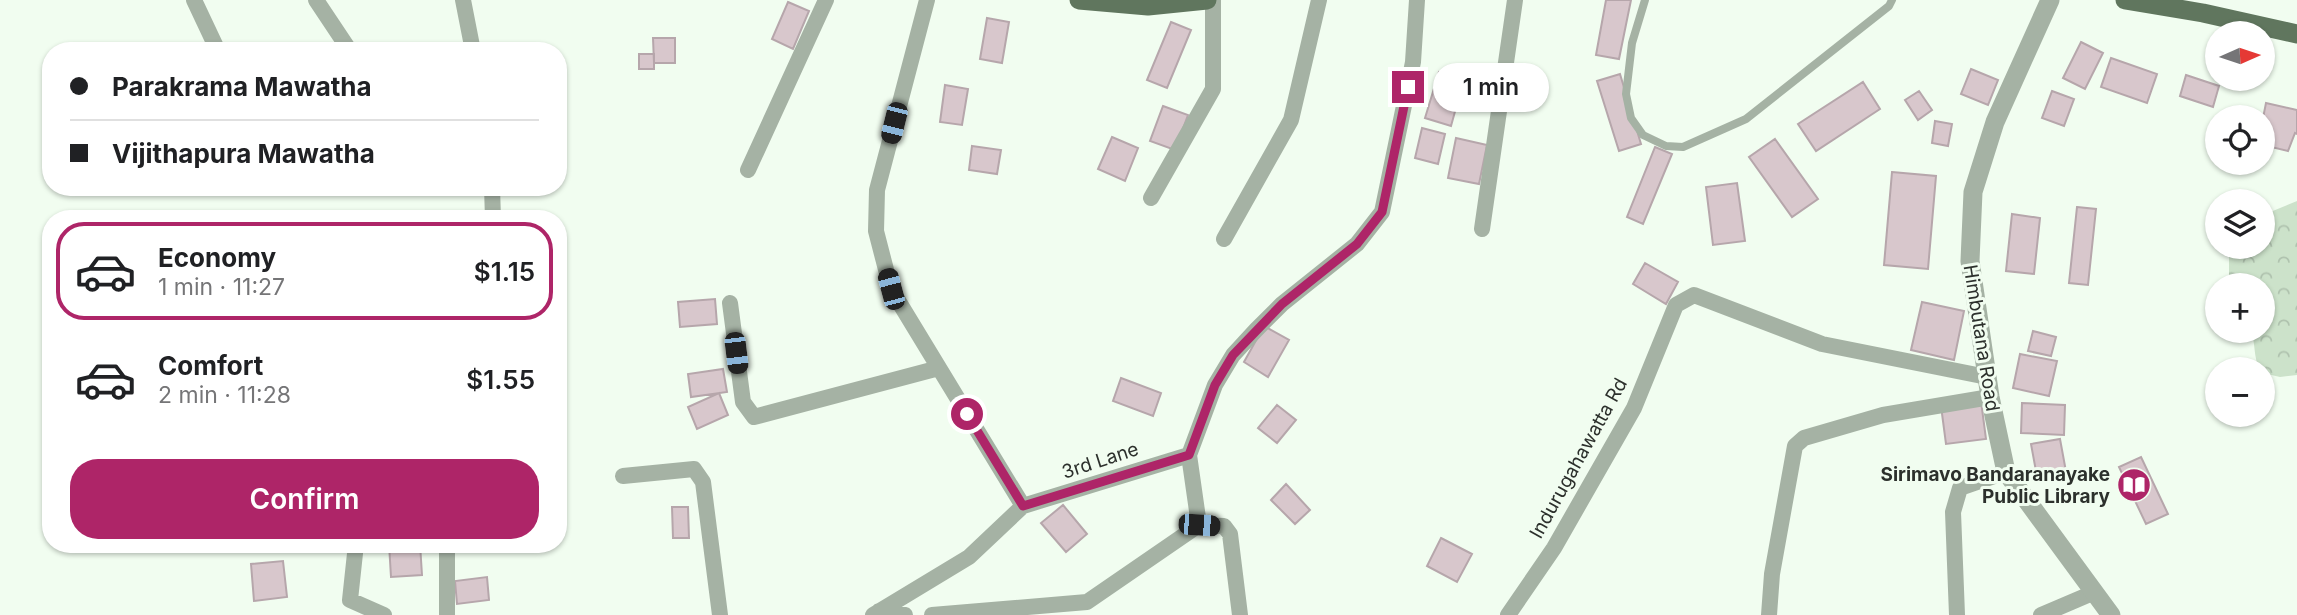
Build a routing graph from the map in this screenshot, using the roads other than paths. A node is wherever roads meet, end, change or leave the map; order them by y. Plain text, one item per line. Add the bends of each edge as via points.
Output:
1 (194, 0) edge
2 (316, 0) edge
3 (463, 0) edge
4 (826, 0) edge
5 (927, 0) edge
6 (1079, 0) edge
7 (1210, 0) edge
8 (1319, 0) edge
9 (1417, 0) edge
10 (1515, 0) edge
11 (1645, 0) edge
12 (1892, 0) edge
13 (2050, 0) edge
14 (2125, 0) edge
15 (2297, 34) edge
16 (215, 42) edge
17 (344, 42) edge
18 (471, 42) edge
19 (748, 170) dead end
20 (1151, 198) dead end
21 (1482, 229) dead end
22 (1224, 239) dead end
23 (730, 303) dead end
24 (939, 368) junction
25 (1988, 387) junction
26 (1189, 455) junction
27 (2006, 472) junction
28 (623, 475) dead end
29 (1023, 506) junction
30 (1199, 525) junction
31 (355, 553) edge
32 (447, 553) edge
33 (2095, 592) junction
34 (1087, 608) edge
35 (876, 613) edge
36 (384, 615) edge
37 (447, 615) edge
38 (720, 615) edge
39 (905, 615) edge
40 (932, 615) edge
41 (1240, 615) edge
42 (1508, 615) edge
43 (1769, 615) edge
44 (1957, 615) edge
45 (2041, 615) edge
46 (2110, 615) edge

1 - 16 street
2 - 17 street
3 - 18 street
4 - 19 street
5 - 24 street via 877,190 876,232 891,289
6 - 7 main road via 1148,6
7 - 20 street via 1213,89
8 - 22 street via 1291,120
9 - 26 street via 1413,62 1382,212 1357,244 1282,304 1233,355 1215,385
10 - 21 street
11 - 12 lane via 1632,43 1626,94 1631,118 1643,135 1666,146 1683,147 1746,119
13 - 25 street, Himbutana Road via 1995,122 1973,192 1970,261
14 - 15 main road
23 - 24 street via 743,402 754,417
24 - 29 street
25 - 27 street, Himbutana Road
25 - 42 street, Indurugahawatta Rd via 1822,344 1694,295 1676,305 1634,408 1553,548
25 - 43 street via 1804,438 1795,446
26 - 29 street, 3rd Lane
26 - 30 street
27 - 33 street, Himbutana Road
27 - 44 street via 1960,488 1953,512
28 - 38 street via 694,469 703,482
29 - 35 street via 969,557
30 - 34 street
30 - 41 street via 1224,526 1230,534
31 - 36 street via 350,600
32 - 37 street
33 - 45 street
33 - 46 street, Himbutana Road
34 - 40 street
35 - 39 street

